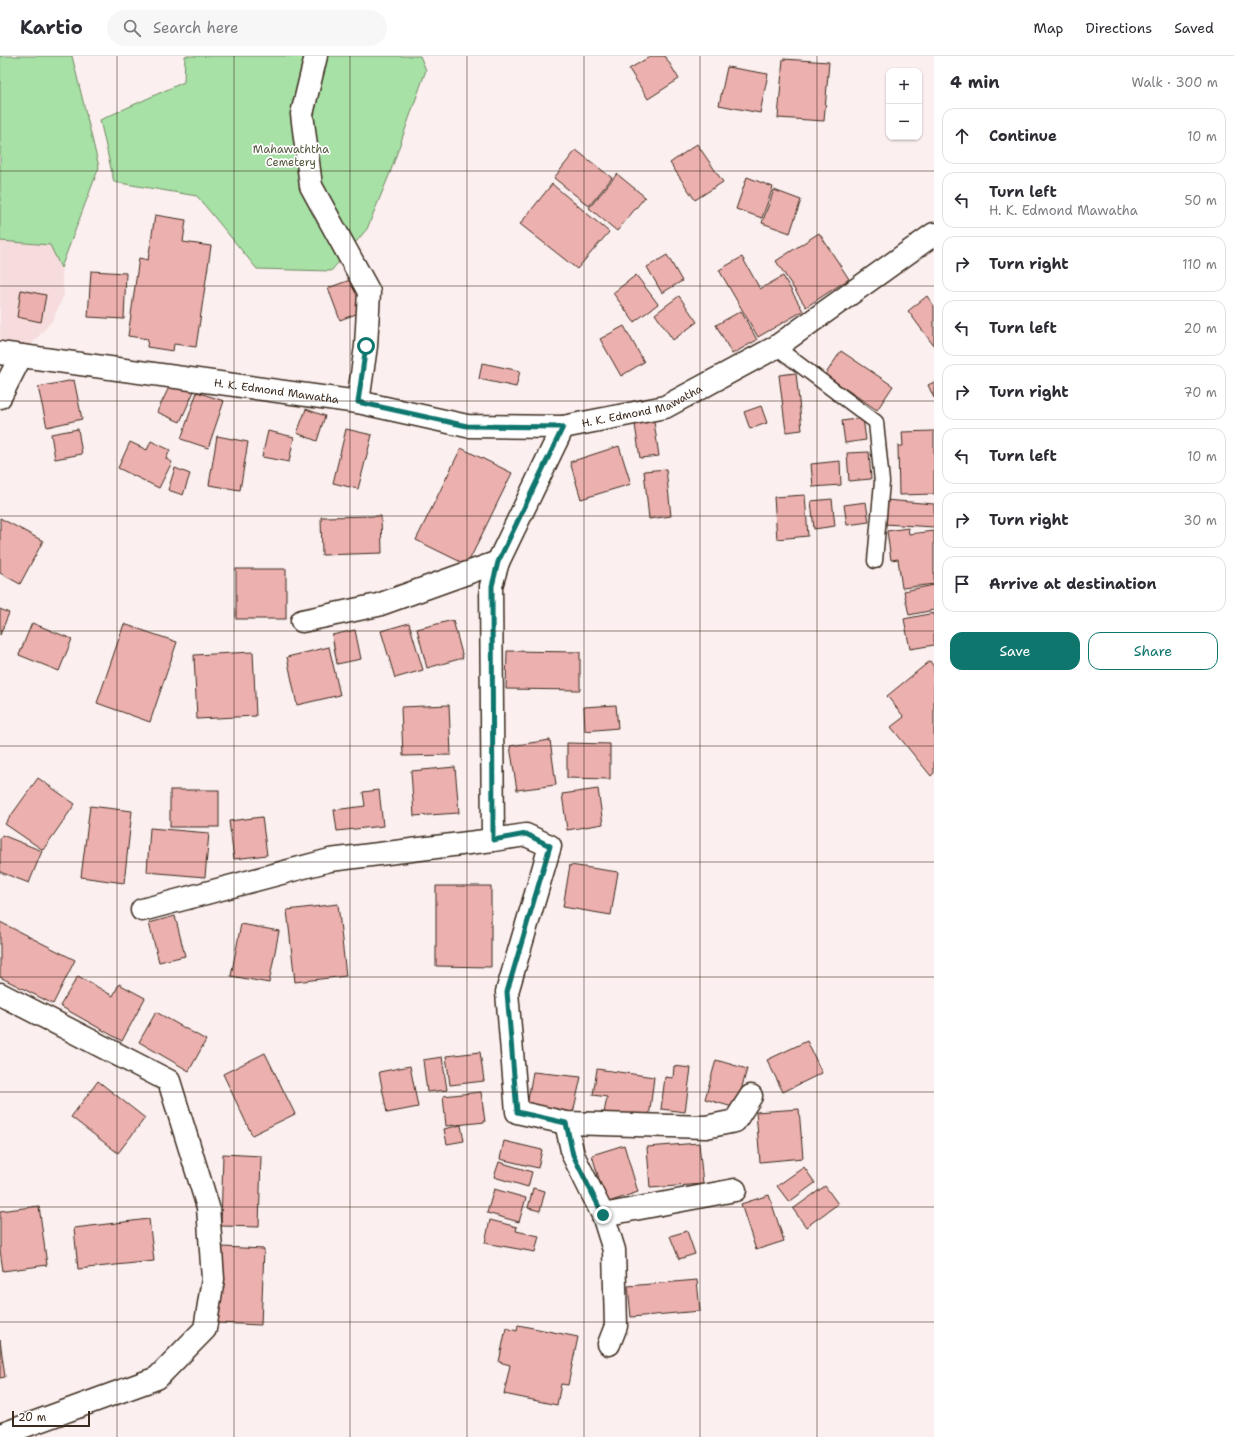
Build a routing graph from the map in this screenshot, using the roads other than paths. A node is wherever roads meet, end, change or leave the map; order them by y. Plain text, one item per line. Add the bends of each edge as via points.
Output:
1 (316, 56) edge
2 (934, 235) edge
3 (776, 347) junction
4 (10, 355) edge
5 (0, 397) edge
6 (358, 402) junction
7 (563, 427) junction
8 (875, 561) dead end
9 (498, 562) junction
10 (302, 621) dead end
11 (493, 840) junction
12 (142, 910) dead end
13 (0, 994) edge
14 (752, 1096) dead end
15 (566, 1123) junction
16 (735, 1190) dead end
17 (603, 1215) junction
18 (609, 1344) dead end
19 (0, 1435) edge

1 - 6 street via 302,114 311,186 369,292 366,346
2 - 3 street, H. K. Edmond Mawatha
3 - 7 street, H. K. Edmond Mawatha via 666,406
3 - 8 lane via 876,422 882,482
4 - 5 street
4 - 6 street, H. K. Edmond Mawatha
6 - 7 street, H. K. Edmond Mawatha via 467,426
7 - 9 street
9 - 10 street via 378,605
9 - 11 street via 492,586
11 - 12 street via 330,860
11 - 15 street via 526,834 550,846 507,992 517,1112
13 - 19 street via 169,1080 208,1206 213,1279 205,1329 157,1378
14 - 15 street via 735,1121 706,1127
15 - 17 street via 573,1155
16 - 17 street
17 - 18 street via 614,1250 616,1326

